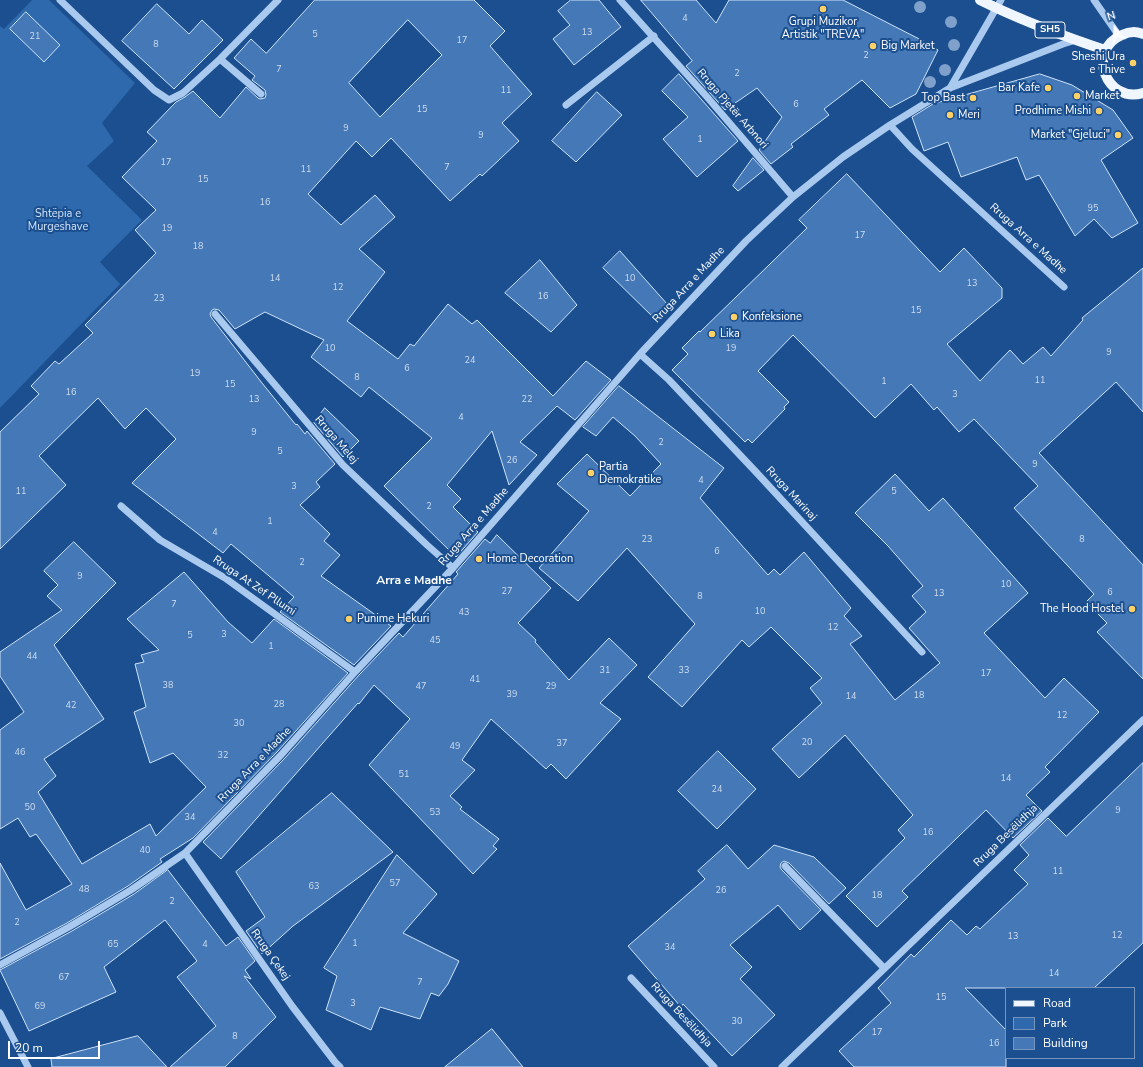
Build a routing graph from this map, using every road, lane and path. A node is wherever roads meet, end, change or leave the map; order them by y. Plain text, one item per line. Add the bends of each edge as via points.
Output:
1 (60, 0) edge
2 (278, 0) edge
3 (980, 0) edge
4 (1094, 0) edge
5 (623, 1) edge
6 (999, 4) edge
7 (1143, 34) edge
8 (654, 36) junction
9 (1119, 36) junction
10 (1076, 40) junction
11 (1105, 50) junction
12 (220, 59) junction
13 (950, 88) junction
14 (1143, 93) edge
15 (261, 94) dead end
16 (566, 105) dead end
17 (890, 125) junction
18 (793, 197) junction
19 (1064, 287) dead end
20 (215, 314) dead end
21 (640, 354) junction
22 (121, 506) dead end
23 (453, 568) junction
24 (922, 652) dead end
25 (355, 672) junction
26 (1143, 720) edge
27 (185, 853) junction
28 (785, 866) dead end
29 (0, 965) edge
30 (884, 968) junction
31 (631, 978) dead end
32 (0, 1013) edge
33 (28, 1067) edge
34 (340, 1067) edge
35 (714, 1067) edge
36 (782, 1067) edge

1 - 12 street via 154,90 169,100 183,93
2 - 12 street
3 - 6 main road, SH5
4 - 9 street
5 - 8 street, Rruga Pjetër Arbnori
6 - 10 main road, SH5
6 - 13 street, Rruga Arra e Madhe
7 - 9 main road via 1133,32
8 - 16 street
8 - 18 street, Rruga Pjetër Arbnori
9 - 11 main road
10 - 11 main road, SH5
10 - 13 street, Rruga Arra e Madhe
11 - 14 main road via 1103,67 1109,83 1123,93
12 - 15 street
13 - 17 street, Rruga Arra e Madhe
17 - 18 street, Rruga Arra e Madhe via 843,157
17 - 19 street, Rruga Arra e Madhe via 912,149
18 - 21 street, Rruga Arra e Madhe via 746,241
20 - 23 street, Rruga Melej via 343,465
21 - 23 street, Rruga Arra e Madhe
21 - 24 street, Rruga Marinaj via 669,380 746,461
22 - 25 street, Rruga At Zef Pllumi via 160,540 225,578
23 - 25 street, Rruga Arra e Madhe
25 - 27 street, Rruga Arra e Madhe via 282,755
26 - 30 street, Rruga Besëlidhja
27 - 29 street, Rruga Arra e Madhe via 131,890
27 - 34 street, Rruga Çekej via 292,1006
28 - 30 street
30 - 36 street, Rruga Besëlidhja
31 - 35 street, Rruga Besëlidhja
32 - 33 street

